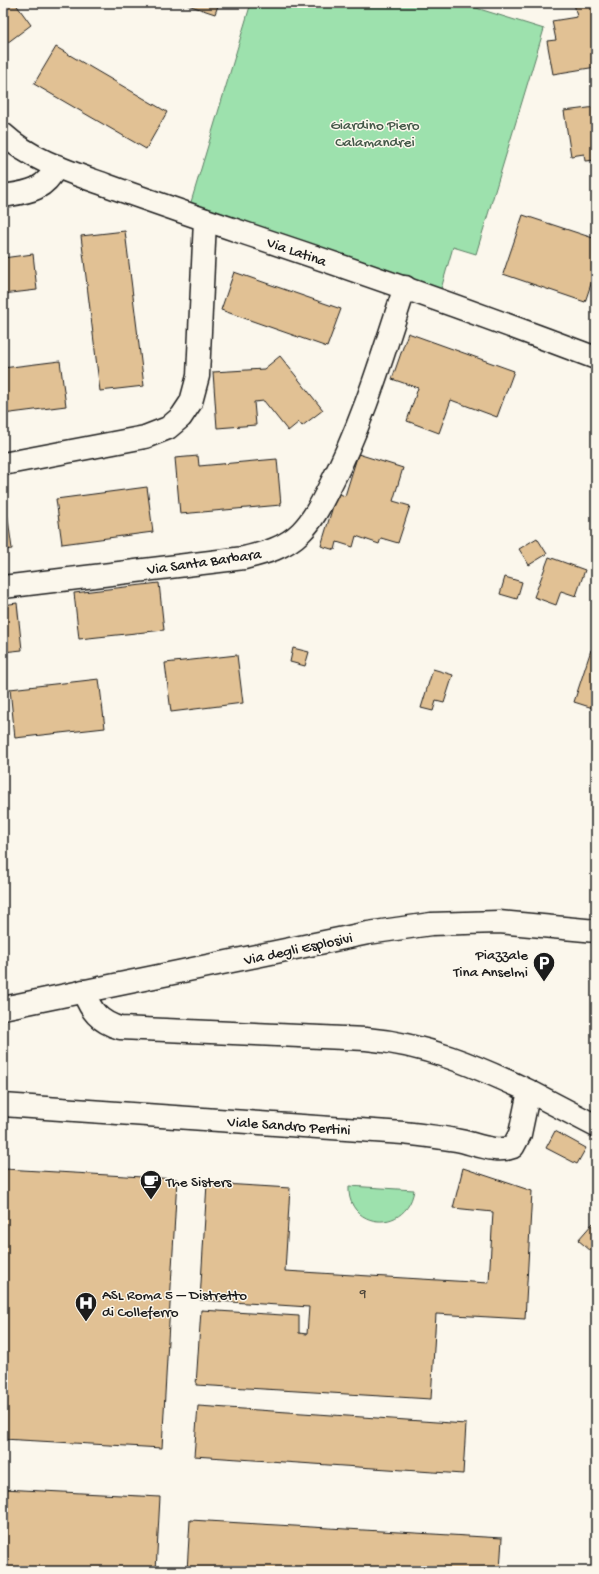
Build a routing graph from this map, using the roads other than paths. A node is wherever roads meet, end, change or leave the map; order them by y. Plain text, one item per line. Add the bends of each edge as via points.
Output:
1 (3, 134) edge
2 (57, 166) junction
3 (3, 196) edge
4 (205, 220) junction
5 (405, 287) junction
6 (596, 358) edge
7 (3, 464) edge
8 (3, 587) edge
9 (596, 931) edge
10 (83, 992) junction
11 (3, 1008) edge
12 (529, 1090) junction
13 (3, 1105) edge
14 (596, 1126) edge

1 - 2 street, Via Latina via 25,150
2 - 3 street via 42,187
2 - 4 street, Via Latina
4 - 5 street, Via Latina
4 - 7 street via 198,376 191,402 181,417 168,428 145,437
5 - 6 street, Via Latina
5 - 8 street, Via Santa Barbara via 361,417 337,474 310,522 290,541 268,552 244,558
9 - 10 street, Via degli Esplosivi via 499,922 431,924 368,933
10 - 11 street, Via degli Esplosivi
10 - 12 street via 96,1015 110,1025 120,1028 385,1040 446,1056
12 - 13 street, Viale Sandro Pertini via 517,1141 513,1147 506,1150 403,1133
12 - 14 street

